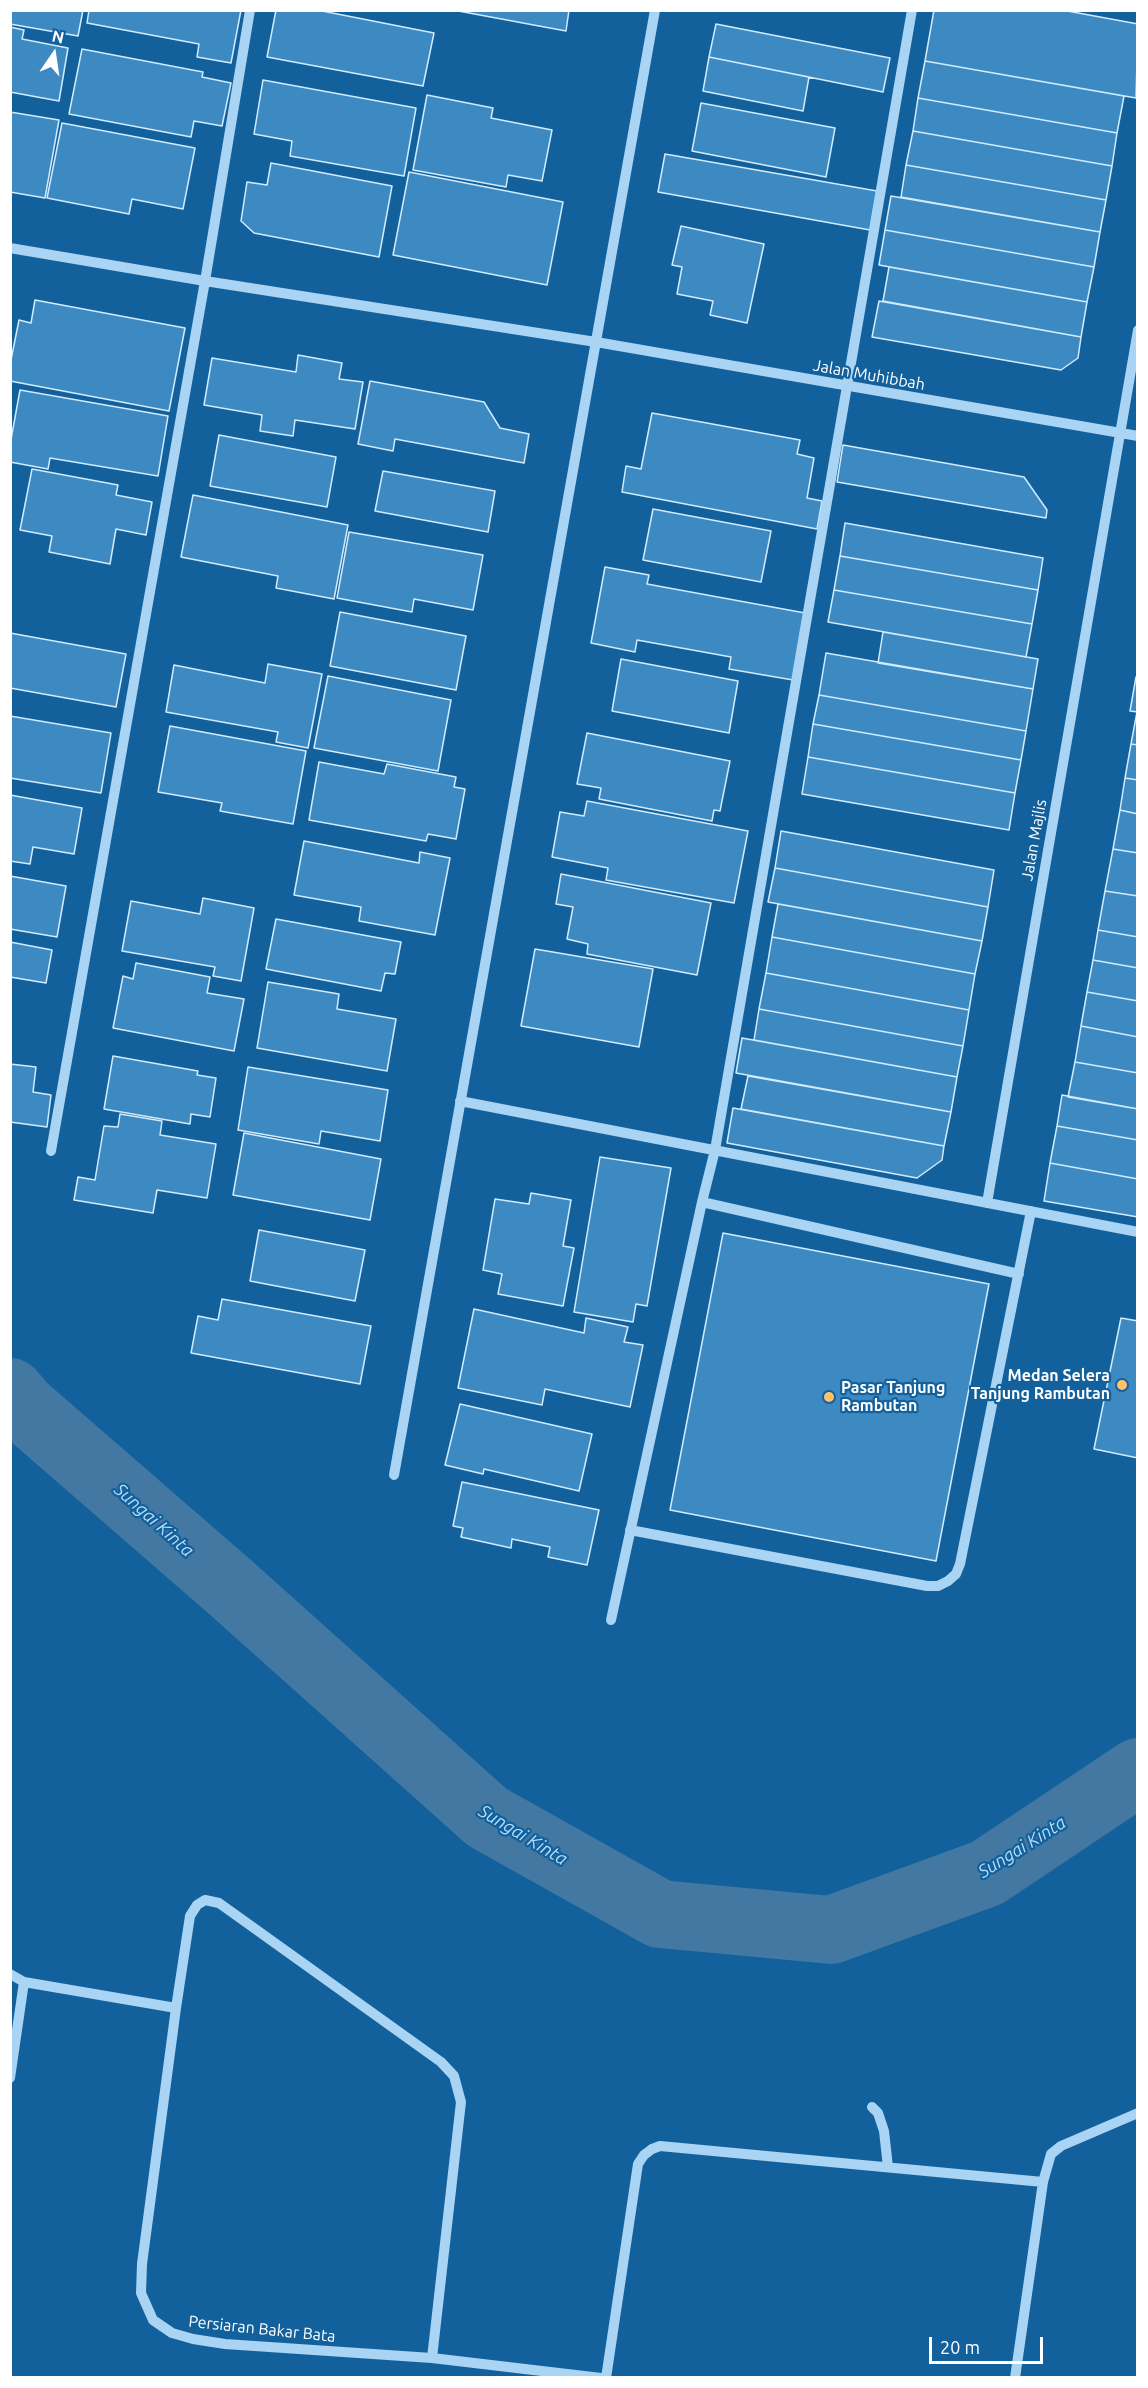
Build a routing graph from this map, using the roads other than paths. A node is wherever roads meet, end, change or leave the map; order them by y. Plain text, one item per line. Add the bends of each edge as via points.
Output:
1 (250, 10) edge
2 (655, 10) edge
3 (912, 10) edge
4 (10, 248) edge
5 (205, 281) junction
6 (1137, 330) edge
7 (596, 342) junction
8 (846, 386) junction
9 (1120, 433) junction
10 (1137, 436) edge
11 (460, 1101) junction
12 (715, 1150) junction
13 (51, 1151) dead end
14 (702, 1202) junction
15 (987, 1203) junction
16 (1031, 1211) junction
17 (1137, 1232) edge
18 (1019, 1275) junction
19 (394, 1475) dead end
20 (630, 1530) junction
21 (612, 1620) dead end
22 (10, 1974) edge
23 (24, 1982) junction
24 (176, 2008) junction
25 (10, 2078) edge
26 (872, 2107) dead end
27 (1137, 2113) edge
28 (888, 2168) junction
29 (1043, 2182) junction
30 (432, 2358) junction
31 (603, 2378) edge
32 (1016, 2378) edge

1 - 5 street
2 - 7 street
3 - 8 street
4 - 5 street, Jalan Muhibbah
5 - 7 street, Jalan Muhibbah
5 - 13 street
6 - 9 street, Jalan Majlis
7 - 8 street, Jalan Muhibbah
7 - 11 street
8 - 9 street, Jalan Muhibbah
8 - 12 street
9 - 10 street, Jalan Muhibbah
9 - 15 street, Jalan Majlis
11 - 12 street
11 - 19 street
12 - 14 street
12 - 15 street
14 - 18 street
14 - 20 street
15 - 16 street
16 - 17 street
16 - 18 street
18 - 20 street via 960,1564 948,1581 927,1586
20 - 21 street
22 - 23 street
23 - 24 street
23 - 25 street
24 - 30 street, Persiaran Bakar Bata via 142,2264 141,2293 153,2320 172,2333 225,2344
24 - 30 street, Persiaran Bakar Bata via 190,1916 205,1900 219,1903 441,2062 454,2076 461,2102
26 - 28 street via 884,2131
27 - 29 street via 1051,2154
28 - 29 street
28 - 31 street via 660,2146 644,2155 638,2164
29 - 32 street
30 - 31 street, Persiaran Bakar Bata

